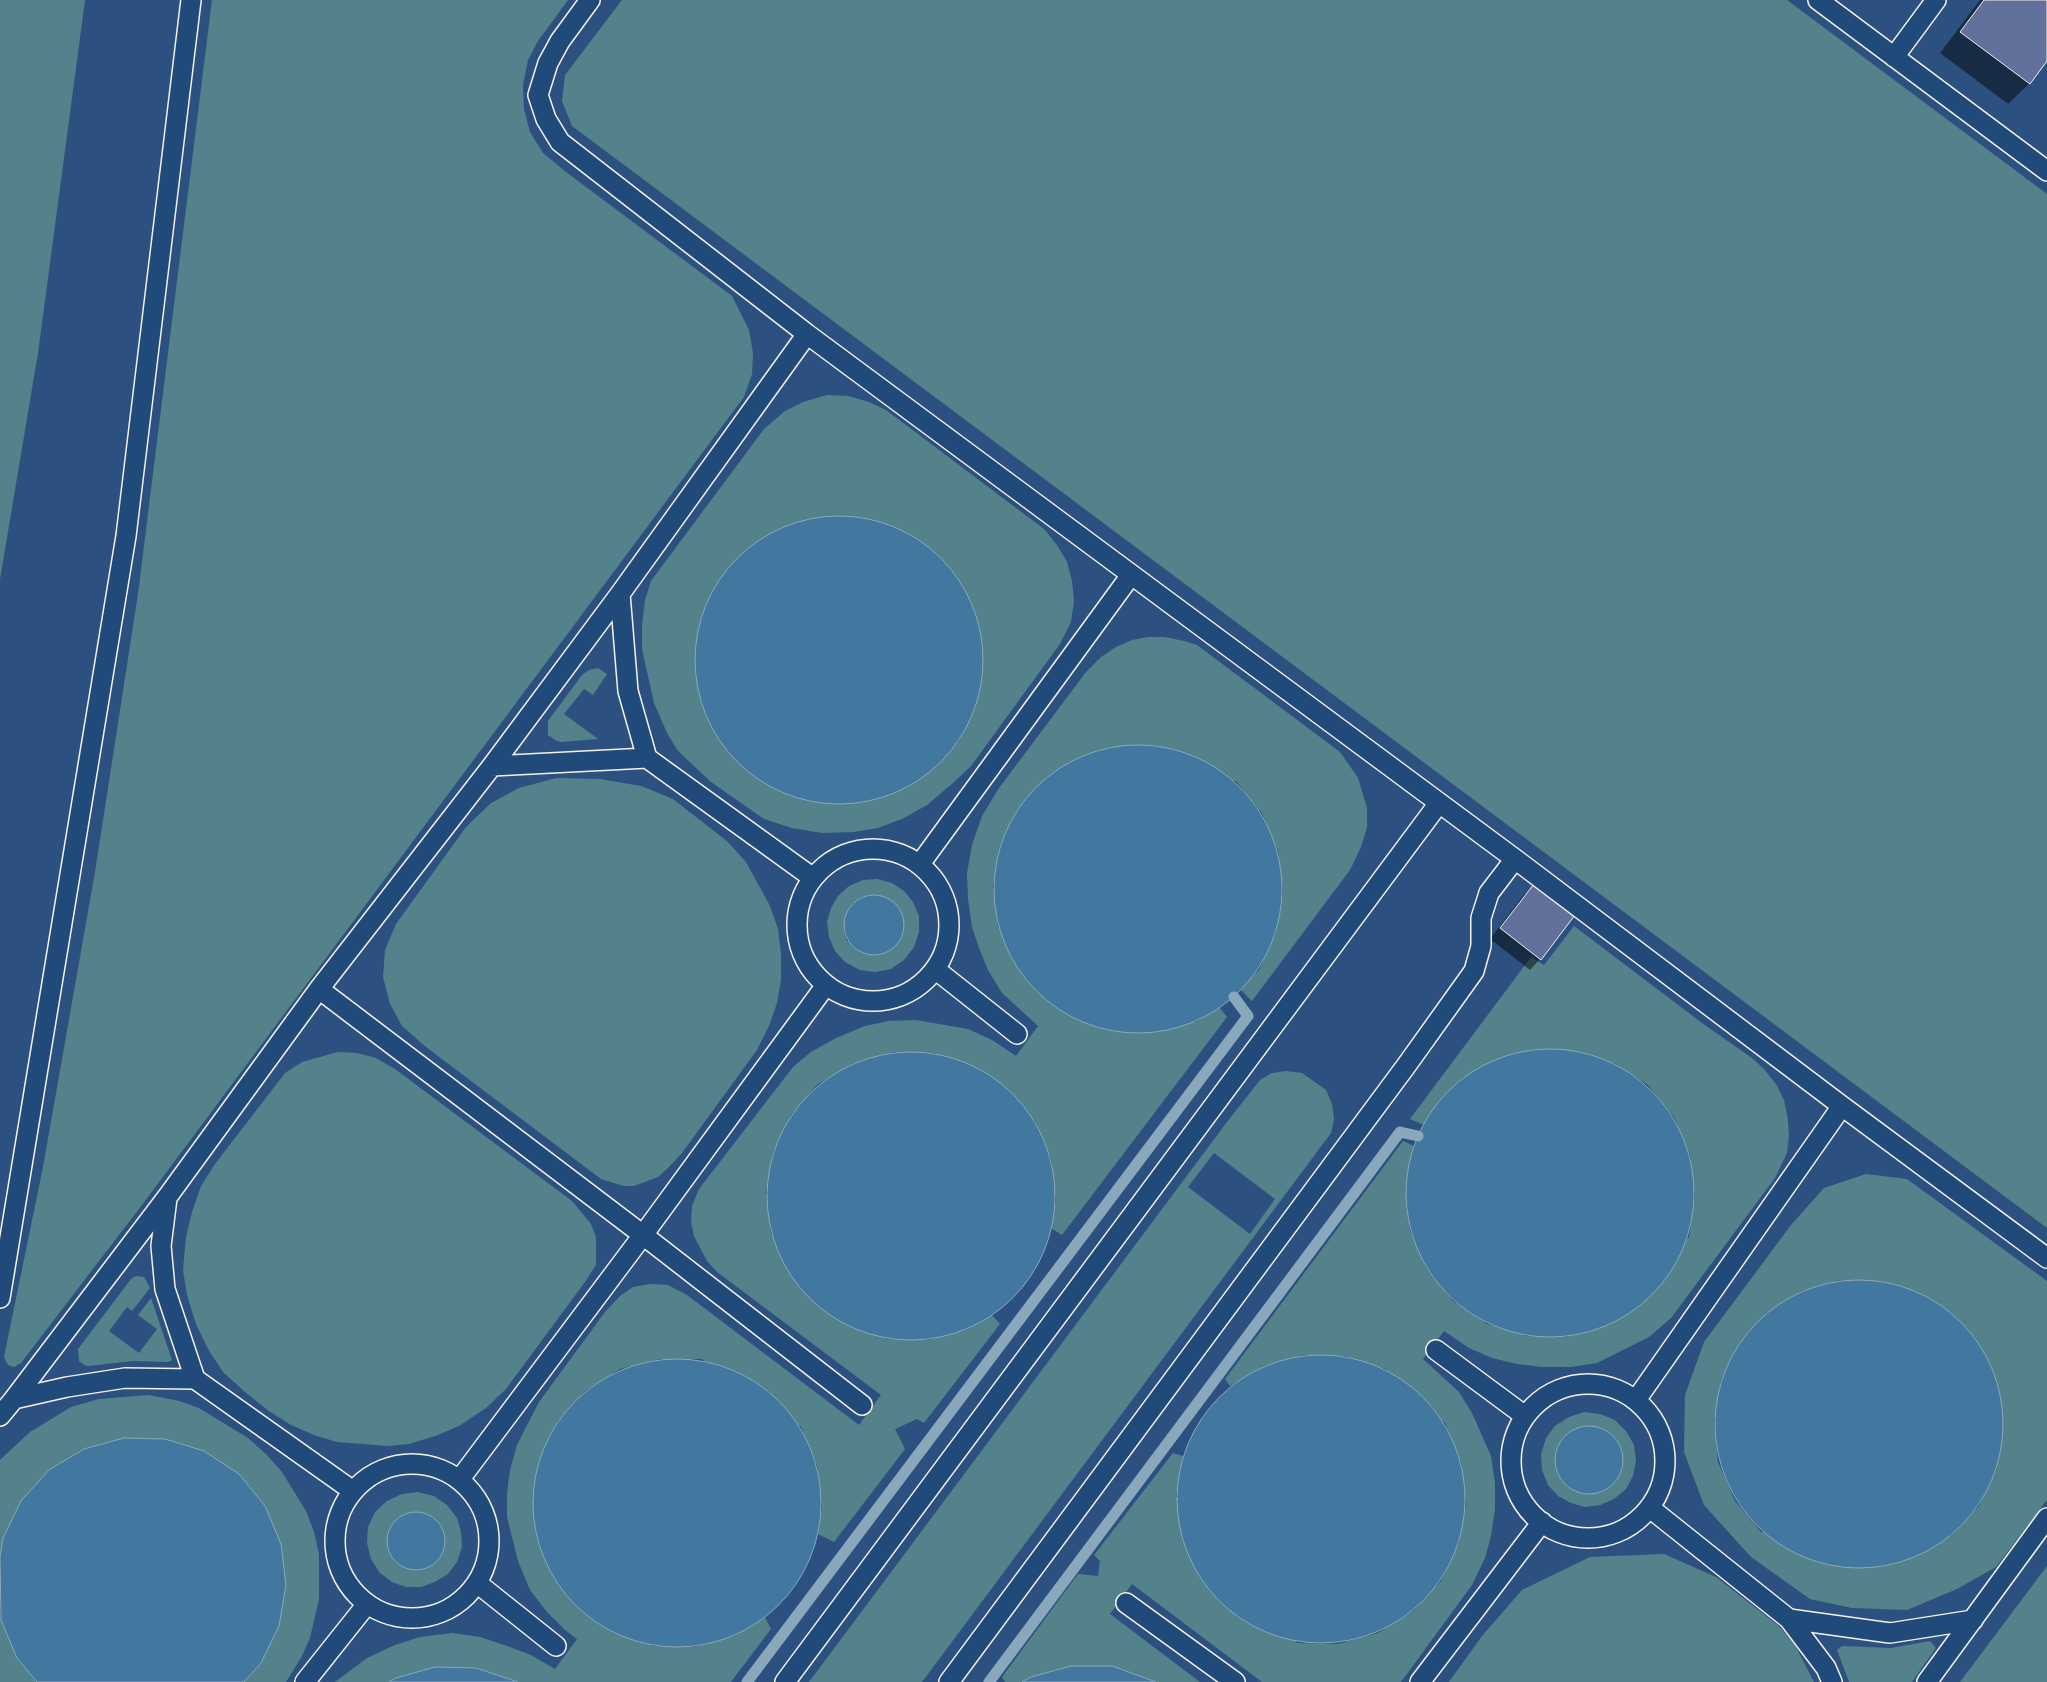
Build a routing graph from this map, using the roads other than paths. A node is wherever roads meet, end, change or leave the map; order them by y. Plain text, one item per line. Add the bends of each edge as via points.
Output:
1 (191, 0) edge
2 (590, 0) edge
3 (1818, 0) edge
4 (1936, 0) edge
5 (1894, 57) junction
6 (2046, 167) edge
7 (807, 334) junction
8 (1131, 575) junction
9 (620, 594) junction
10 (647, 758) junction
11 (492, 766) junction
12 (1439, 803) junction
13 (1514, 859) junction
14 (920, 864) junction
15 (813, 878) junction
16 (935, 969) junction
17 (826, 985) junction
18 (318, 989) junction
19 (1017, 1034) dead end
20 (1842, 1106) junction
21 (168, 1196) junction
22 (644, 1235) junction
23 (2047, 1258) edge
24 (0, 1298) edge
25 (1436, 1350) dead end
26 (196, 1379) junction
27 (14, 1399) junction
28 (1636, 1400) junction
29 (862, 1405) dead end
30 (0, 1416) edge
31 (1526, 1416) junction
32 (460, 1479) junction
33 (353, 1491) junction
34 (1650, 1508) junction
35 (2047, 1518) edge
36 (1542, 1522) junction
37 (477, 1583) junction
38 (1126, 1603) dead end
39 (367, 1604) junction
40 (1789, 1619) junction
41 (1973, 1620) junction
42 (556, 1646) dead end
43 (305, 1682) edge
44 (785, 1682) edge
45 (949, 1682) edge
46 (1235, 1682) edge
47 (1420, 1682) edge
48 (1832, 1682) edge
49 (1927, 1682) edge

1 - 24 lane via 126,536
2 - 7 lane via 560,41 548,63 538,95 546,119 560,142
3 - 5 lane
4 - 5 lane
5 - 6 lane
7 - 8 lane
7 - 9 lane
8 - 12 lane
8 - 14 lane
9 - 10 lane via 628,691
9 - 11 lane
10 - 11 lane
10 - 15 lane
11 - 18 lane
12 - 13 lane
12 - 44 lane
13 - 20 lane
13 - 45 lane via 1490,893 1481,918 1481,946 1474,971
14 - 15 lane via 900,853 877,848 855,851 834,859
14 - 16 lane via 936,881 946,902 949,925 945,948
15 - 17 lane via 802,895 796,919 799,944 808,966
16 - 17 lane via 917,986 895,998 871,1001 847,997
16 - 19 lane
17 - 22 lane
18 - 21 lane
18 - 22 lane
20 - 23 lane
20 - 28 lane
21 - 26 lane via 161,1246 165,1288
21 - 27 lane
22 - 29 lane
22 - 32 lane
25 - 31 lane
26 - 27 lane via 126,1378
26 - 33 lane
27 - 30 lane
28 - 31 lane via 1614,1388 1598,1385 1565,1387 1543,1398
28 - 34 lane via 1652,1417 1662,1439 1665,1463 1661,1486
31 - 36 lane via 1515,1437 1512,1468 1525,1505
32 - 33 lane via 439,1468 416,1463 392,1466 370,1475
32 - 37 lane via 476,1496 486,1516 487,1562
33 - 39 lane via 340,1513 335,1538 338,1563 349,1586
34 - 36 lane via 1632,1525 1610,1535 1586,1538 1563,1534
34 - 40 lane
35 - 41 lane
36 - 47 lane
37 - 39 lane via 460,1602 438,1613 414,1618 390,1615
37 - 42 lane
38 - 46 lane
39 - 43 lane
40 - 41 lane via 1890,1633
40 - 48 lane via 1826,1668
41 - 49 lane

